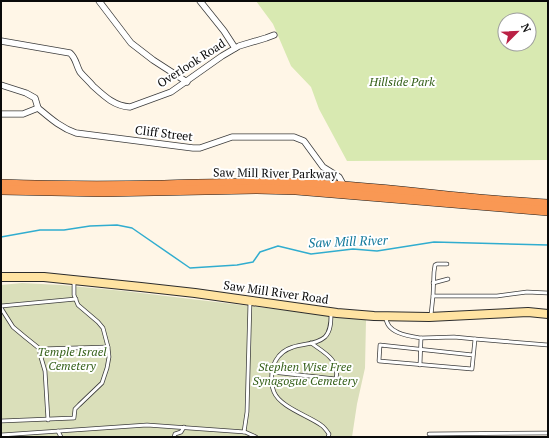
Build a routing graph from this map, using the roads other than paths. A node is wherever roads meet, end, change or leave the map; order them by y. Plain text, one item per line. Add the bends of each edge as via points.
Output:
1 (99, 1) edge
2 (202, 2) edge
3 (274, 35) dead end
4 (1, 41) edge
5 (235, 48) junction
6 (186, 82) junction
7 (1, 84) edge
8 (38, 108) junction
9 (1, 114) edge
10 (1, 184) edge
11 (344, 186) junction
12 (1, 190) edge
13 (548, 204) edge
14 (548, 211) edge
15 (447, 264) dead end
16 (1, 277) edge
17 (448, 279) dead end
18 (74, 281) junction
19 (433, 282) junction
20 (548, 293) edge
21 (433, 296) junction
22 (76, 299) junction
23 (250, 301) junction
24 (1, 307) edge
25 (331, 312) junction
26 (548, 314) edge
27 (386, 316) junction
28 (431, 317) junction
29 (421, 338) junction
30 (475, 339) junction
31 (311, 343) junction
32 (548, 345) edge
33 (108, 347) junction
34 (40, 349) junction
35 (421, 349) junction
36 (473, 355) junction
37 (420, 365) junction
38 (272, 372) junction
39 (48, 420) junction
40 (1, 421) edge
41 (184, 427) junction
42 (58, 431) junction
43 (244, 432) junction
44 (548, 432) edge
45 (429, 434) dead end
46 (1, 435) edge
47 (61, 437) edge
48 (174, 437) edge
49 (256, 437) edge
50 (328, 437) edge

1 - 6 street via 131,43
2 - 5 street
3 - 5 street, Overlook Road
4 - 6 street, Overlook Road via 70,53 85,78 106,98 123,107 141,104 171,92
5 - 6 street, Overlook Road
7 - 8 street, Cliff Street via 35,98
8 - 9 street via 23,114
8 - 11 street, Cliff Street via 59,126 76,133 193,148 232,137 294,137 304,142 323,167 339,176
10 - 11 highway, Saw Mill River Parkway via 108,186 263,183
11 - 13 highway, Saw Mill River Parkway via 468,199
12 - 14 highway, Saw Mill River Parkway via 296,190
15 - 19 lane via 435,265
16 - 18 main road, Saw Mill River Road via 44,277
17 - 19 lane
18 - 22 lane
18 - 23 main road, Saw Mill River Road
19 - 21 lane
20 - 21 lane
21 - 28 lane
22 - 24 lane
22 - 33 lane via 78,304 98,322
23 - 25 main road, Saw Mill River Road
23 - 43 lane via 247,412
24 - 34 lane via 13,327
25 - 27 main road, Saw Mill River Road
25 - 31 lane via 330,327 326,336
26 - 28 main road, Saw Mill River Road via 528,312
27 - 28 main road, Saw Mill River Road
27 - 29 lane via 389,327
29 - 30 lane
29 - 35 lane
30 - 32 lane
30 - 36 lane
31 - 38 lane via 293,347 282,353 274,362
31 - 38 lane via 335,362 338,373 336,379
33 - 34 lane
33 - 39 lane via 105,377 98,388 75,410 74,418
34 - 39 lane
35 - 36 lane
35 - 37 lane
35 - 37 lane via 380,345 379,361
36 - 37 lane via 472,369
38 - 50 lane via 274,393 280,400 323,426 329,434
39 - 40 lane
41 - 42 lane via 147,425
41 - 43 lane
41 - 48 lane
42 - 46 lane
42 - 47 lane
43 - 49 lane
44 - 45 lane

